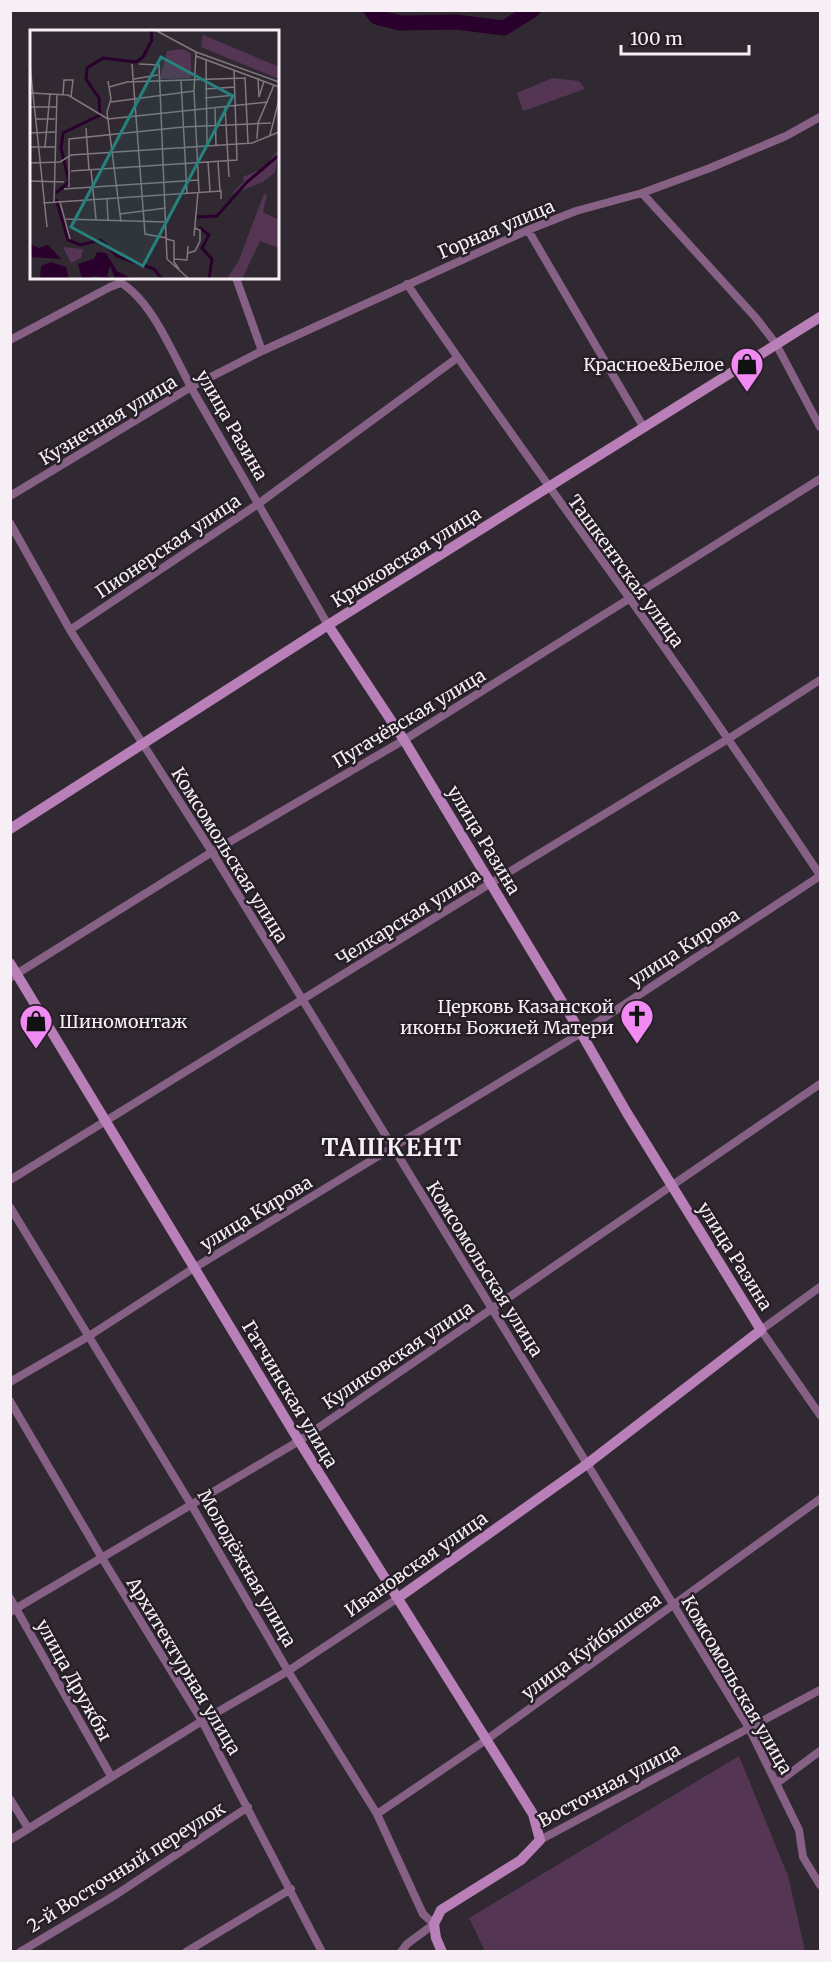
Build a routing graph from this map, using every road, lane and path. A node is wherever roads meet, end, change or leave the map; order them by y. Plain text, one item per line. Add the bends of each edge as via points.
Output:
1 (820, 117) edge
2 (642, 193) junction
3 (528, 230) junction
4 (236, 279) edge
5 (407, 284) junction
6 (820, 317) edge
7 (10, 340) edge
8 (776, 344) junction
9 (262, 351) junction
10 (457, 358) junction
11 (191, 387) junction
12 (820, 427) edge
13 (644, 428) junction
14 (820, 478) edge
15 (548, 488) junction
16 (10, 496) edge
17 (258, 504) junction
18 (10, 523) edge
19 (630, 599) junction
20 (328, 625) junction
21 (70, 630) junction
22 (820, 680) edge
23 (728, 739) junction
24 (404, 740) junction
25 (141, 744) junction
26 (10, 829) edge
27 (212, 852) junction
28 (820, 875) edge
29 (491, 883) junction
30 (10, 963) edge
31 (14, 976) edge
32 (302, 999) junction
33 (581, 1033) junction
34 (820, 1084) edge
35 (106, 1120) junction
36 (392, 1147) junction
37 (10, 1180) edge
38 (672, 1186) junction
39 (10, 1207) edge
40 (194, 1268) junction
41 (820, 1287) edge
42 (492, 1309) junction
43 (761, 1330) junction
44 (89, 1336) junction
45 (10, 1382) edge
46 (10, 1401) edge
47 (820, 1415) edge
48 (299, 1441) junction
49 (586, 1464) junction
50 (820, 1499) edge
51 (192, 1506) junction
52 (102, 1558) junction
53 (10, 1598) edge
54 (398, 1598) junction
55 (674, 1604) junction
56 (14, 1610) edge
57 (288, 1671) junction
58 (820, 1689) edge
59 (202, 1721) junction
60 (749, 1728) junction
61 (486, 1740) junction
62 (820, 1751) edge
63 (111, 1776) junction
64 (777, 1783) junction
65 (10, 1798) edge
66 (248, 1807) junction
67 (377, 1814) junction
68 (28, 1828) junction
69 (10, 1840) edge
70 (540, 1840) junction
71 (820, 1885) edge
72 (291, 1890) junction
73 (434, 1924) junction
74 (20, 1952) edge
75 (186, 1952) edge
76 (322, 1952) edge
77 (400, 1952) edge
78 (442, 1952) edge

1 - 2 street, Горная улица via 721,164
2 - 3 street, Горная улица via 576,211
2 - 8 street
3 - 5 street, Горная улица
3 - 13 street
4 - 9 street
5 - 9 street, Горная улица
5 - 10 street, Ташкентская улица
6 - 8 street, Крюковская улица
7 - 11 street, улица Разина via 121,283 150,311
8 - 12 street
8 - 13 street, Крюковская улица
9 - 11 street, Горная улица
10 - 15 street, Ташкентская улица
10 - 17 street, Пионерская улица
11 - 16 street, Кузнечная улица
11 - 17 street, улица Разина
13 - 15 street, Крюковская улица
14 - 19 street, Пугачёвская улица
15 - 19 street, Ташкентская улица
15 - 20 street, Крюковская улица
17 - 20 street, улица Разина
17 - 21 street, Пионерская улица
18 - 21 street, Комсомольская улица
19 - 23 street, Ташкентская улица
19 - 24 street, Пугачёвская улица
20 - 24 street, улица Разина
20 - 25 street, Крюковская улица
21 - 25 street, Комсомольская улица
22 - 23 street, Челкарская улица
23 - 28 street, Ташкентская улица
23 - 29 street, Челкарская улица
24 - 27 street, Пугачёвская улица
24 - 29 street, улица Разина
25 - 26 street, Крюковская улица
25 - 27 street, Комсомольская улица
27 - 31 street, Пугачёвская улица
27 - 32 street, Комсомольская улица
28 - 33 street, улица Кирова
29 - 32 street, Челкарская улица
29 - 33 street, улица Разина
30 - 31 street, Гатчинская улица
31 - 35 street, Гатчинская улица
32 - 35 street, Челкарская улица
32 - 36 street, Комсомольская улица
33 - 36 street, улица Кирова
33 - 38 street, улица Разина
34 - 38 street, Куликовская улица
35 - 37 street, Челкарская улица
35 - 40 street, Гатчинская улица
36 - 40 street, улица Кирова
36 - 42 street, Комсомольская улица
38 - 42 street, Куликовская улица
38 - 43 street, улица Разина
39 - 44 street, Молодёжная улица
40 - 44 street, улица Кирова
40 - 48 street, Гатчинская улица
41 - 43 street, Ивановская улица
42 - 48 street, Куликовская улица
42 - 49 street, Комсомольская улица
43 - 47 street, улица Разина
43 - 49 street, Ивановская улица
44 - 45 street, улица Кирова
44 - 51 street, Молодёжная улица
46 - 52 street, Архитектурная улица
48 - 51 street, Куликовская улица
48 - 54 street, Гатчинская улица
49 - 54 street, Ивановская улица
49 - 55 street, Комсомольская улица
50 - 55 street, улица Куйбышева
51 - 52 street, Куликовская улица
51 - 57 street, Молодёжная улица
52 - 56 street, Куликовская улица
52 - 59 street, Архитектурная улица
53 - 56 street, улица Дружбы
54 - 57 street, Ивановская улица
54 - 61 street, Гатчинская улица
55 - 60 street, Комсомольская улица
55 - 61 street, улица Куйбышева
56 - 63 street, улица Дружбы
57 - 59 street, Ивановская улица
57 - 67 street, Молодёжная улица
58 - 60 street, Восточная улица
59 - 63 street, Ивановская улица
59 - 66 street, Архитектурная улица
60 - 64 street, Комсомольская улица
60 - 70 street, Восточная улица
61 - 67 street, улица Куйбышева
61 - 70 street, Гатчинская улица via 533,1814
62 - 64 street
63 - 68 street, Ивановская улица
64 - 71 street, Комсомольская улица via 799,1830 803,1857
65 - 68 street
66 - 72 street, Архитектурная улица
66 - 74 street, 2-й Восточный переулок via 117,1894
67 - 73 street, Молодёжная улица via 423,1914
68 - 69 street, Ивановская улица
70 - 73 street, Восточная улица via 521,1860 441,1910
72 - 75 street
72 - 76 street, Архитектурная улица
73 - 77 street, Восточная улица
73 - 78 street, Молодёжная улица

